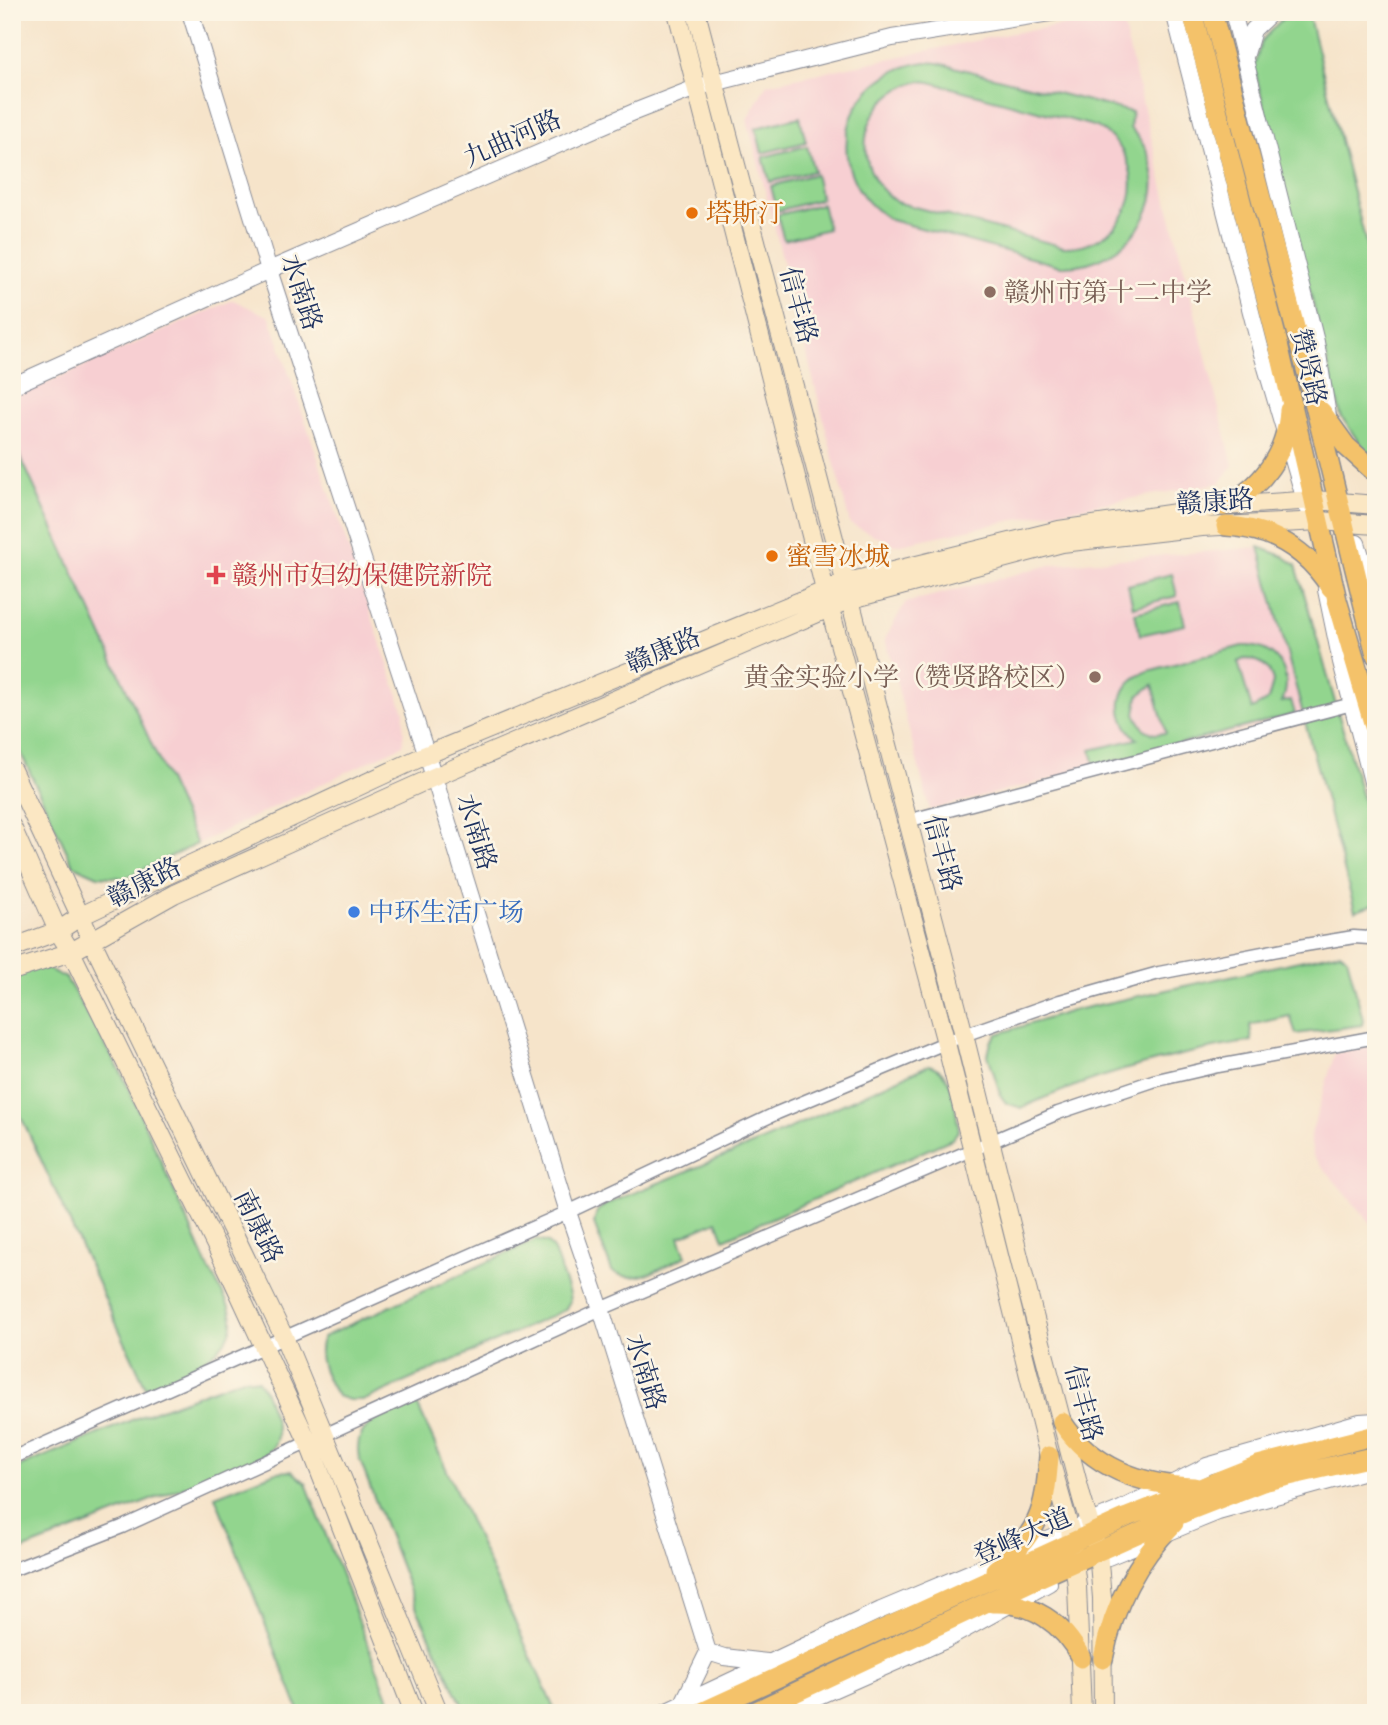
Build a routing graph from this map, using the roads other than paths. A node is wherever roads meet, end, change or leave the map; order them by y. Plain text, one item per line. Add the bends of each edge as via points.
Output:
1 (190, 12) edge
2 (677, 12) edge
3 (696, 12) edge
4 (1056, 12) edge
5 (1174, 12) edge
6 (1192, 12) edge
7 (1212, 12) edge
8 (1233, 12) edge
9 (1272, 12) edge
10 (1246, 64) junction
11 (1192, 82) junction
12 (706, 85) junction
13 (1220, 123) junction
14 (1242, 134) junction
15 (269, 270) junction
16 (1307, 373) junction
17 (12, 386) edge
18 (1288, 391) junction
19 (1330, 425) junction
20 (1286, 434) junction
21 (1376, 473) edge
22 (1310, 500) junction
23 (1342, 502) junction
24 (1376, 505) edge
25 (1225, 516) junction
26 (1315, 521) junction
27 (1347, 523) junction
28 (1376, 525) edge
29 (1322, 575) junction
30 (846, 591) junction
31 (828, 598) junction
32 (1337, 600) junction
33 (1376, 604) edge
34 (1376, 612) edge
35 (1375, 651) edge
36 (1352, 704) junction
37 (1376, 733) edge
38 (426, 755) junction
39 (12, 770) edge
40 (434, 777) junction
41 (1376, 797) edge
42 (907, 821) junction
43 (12, 827) edge
44 (81, 916) junction
45 (58, 931) junction
46 (1373, 938) edge
47 (91, 939) junction
48 (12, 948) edge
49 (71, 953) junction
50 (12, 971) edge
51 (964, 1035) junction
52 (1376, 1037) edge
53 (946, 1044) junction
54 (981, 1146) junction
55 (568, 1212) junction
56 (601, 1309) junction
57 (284, 1338) junction
58 (263, 1347) junction
59 (1376, 1421) edge
60 (1062, 1422) junction
61 (326, 1435) junction
62 (1376, 1436) edge
63 (309, 1444) junction
64 (1048, 1456) junction
65 (1376, 1456) edge
66 (12, 1458) edge
67 (1376, 1468) edge
68 (1168, 1486) junction
69 (1202, 1487) junction
70 (1186, 1512) junction
71 (1163, 1534) junction
72 (1071, 1536) junction
73 (1095, 1542) junction
74 (1014, 1552) junction
75 (1075, 1567) junction
76 (12, 1570) edge
77 (983, 1582) junction
78 (988, 1603) junction
79 (1011, 1604) junction
80 (708, 1651) junction
81 (1081, 1658) junction
82 (1103, 1659) junction
83 (767, 1662) junction
84 (683, 1703) junction
85 (414, 1713) edge
86 (439, 1713) edge
87 (663, 1713) edge
88 (700, 1713) edge
89 (752, 1713) edge
90 (780, 1713) edge
91 (1082, 1713) edge
92 (1103, 1713) edge

1 - 15 street, 水南路
2 - 12 main road, 信丰路
3 - 12 main road, 信丰路
4 - 12 street, 九曲河路 via 892,38
5 - 11 street
6 - 13 main road, 赞贤路
7 - 14 main road, 赞贤路
8 - 10 street
9 - 10 street via 1253,30
10 - 14 street via 1248,102
10 - 19 street via 1316,342
11 - 13 street
11 - 20 street
12 - 15 street, 九曲河路
12 - 30 main road, 信丰路
12 - 31 main road, 信丰路
13 - 18 main road, 赞贤路
14 - 16 main road, 赞贤路
15 - 17 street, 九曲河路
15 - 38 street, 水南路
16 - 19 main road via 1315,401
16 - 23 main road, 赞贤路
18 - 20 main road
18 - 22 main road, 赞贤路
19 - 21 main road
19 - 23 street
20 - 22 street
20 - 25 main road via 1265,475
22 - 23 main road, 赣康路
22 - 25 main road, 赣康路
22 - 26 main road, 赞贤路
23 - 24 main road, 赣康路
23 - 27 main road, 赞贤路
25 - 26 main road, 赣康路
25 - 29 main road via 1275,536 1298,550
25 - 30 main road, 赣康路 via 1062,543
26 - 27 main road, 赣康路
26 - 29 street
26 - 32 main road, 赞贤路
27 - 28 main road, 赣康路
27 - 33 street
27 - 35 main road, 赞贤路
29 - 32 main road
29 - 36 street
30 - 31 main road, 赣康路
30 - 42 main road, 信丰路
31 - 38 main road, 赣康路
31 - 40 main road, 赣康路
31 - 53 main road, 信丰路
32 - 37 main road, 赞贤路
34 - 35 main road
36 - 41 street
36 - 42 street
38 - 40 street, 水南路
38 - 44 main road, 赣康路
39 - 44 main road, 南康路
40 - 47 main road, 赣康路 via 174,894
40 - 55 street, 水南路
42 - 51 main road, 信丰路
43 - 45 main road, 南康路
44 - 45 main road, 赣康路
44 - 47 main road, 南康路
45 - 48 main road, 赣康路
45 - 49 main road, 南康路
46 - 51 street via 1354,937 1159,973
47 - 49 main road, 赣康路
47 - 57 main road, 南康路
49 - 50 main road, 赣康路
49 - 58 main road, 南康路
51 - 53 street
51 - 54 main road, 信丰路
52 - 54 street via 1153,1081 1058,1113
53 - 54 main road, 信丰路
53 - 55 street via 777,1113
54 - 56 street
54 - 60 main road, 信丰路
54 - 64 main road, 信丰路
55 - 56 street, 水南路
55 - 57 street
56 - 61 street
56 - 80 street, 水南路
57 - 58 street
57 - 61 main road, 南康路
58 - 63 main road, 南康路
58 - 66 street
59 - 68 street via 1207,1466
60 - 68 main road via 1076,1441 1104,1464
60 - 73 main road, 信丰路
61 - 63 street
61 - 86 main road, 南康路
62 - 69 main road, 登峰大道 via 1258,1465
63 - 76 street
63 - 85 main road, 南康路
64 - 72 main road, 信丰路
64 - 74 main road via 1043,1508
65 - 70 main road, 登峰大道 via 1263,1482
67 - 71 street via 1217,1512
68 - 69 main road
68 - 73 street
69 - 73 main road, 登峰大道 via 1127,1517
70 - 71 main road
70 - 73 main road, 登峰大道
71 - 73 street
71 - 82 main road via 1124,1592
72 - 73 main road, 登峰大道
72 - 74 street
72 - 75 main road, 信丰路
72 - 77 main road, 登峰大道
73 - 75 main road, 登峰大道
73 - 82 main road, 信丰路
74 - 77 main road
74 - 83 street
75 - 78 main road, 登峰大道
75 - 79 street
75 - 81 main road, 信丰路
77 - 88 main road, 登峰大道
78 - 79 main road
78 - 89 main road, 登峰大道
79 - 81 main road via 1052,1621
79 - 90 street via 946,1640
80 - 83 street
80 - 84 street
81 - 91 main road, 信丰路
82 - 92 main road, 信丰路
83 - 84 street
84 - 87 street

